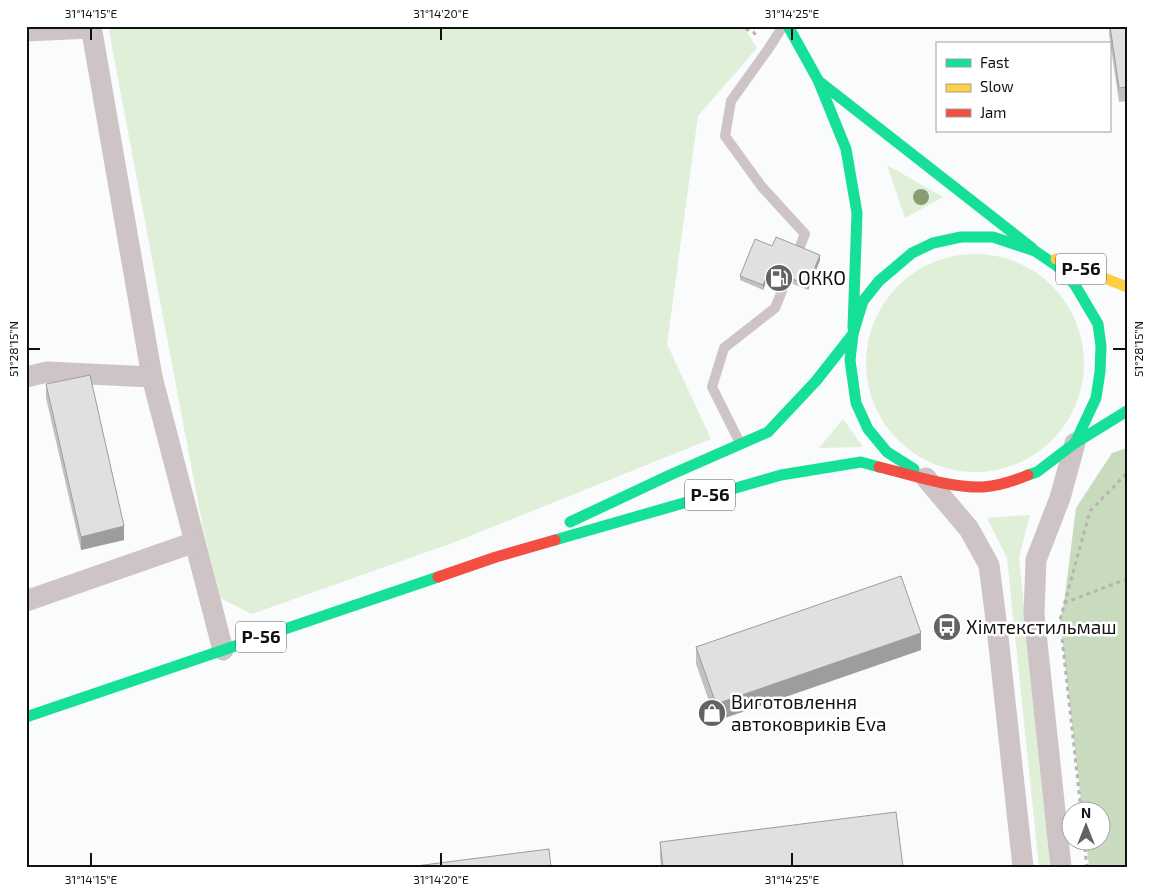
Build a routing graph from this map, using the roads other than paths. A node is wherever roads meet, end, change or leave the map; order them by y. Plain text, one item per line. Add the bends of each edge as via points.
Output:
1 (783, 26) edge
2 (788, 26) edge
3 (91, 27) edge
4 (26, 32) edge
5 (818, 80) junction
6 (1035, 251) junction
7 (1127, 287) edge
8 (852, 334) junction
9 (26, 376) edge
10 (152, 377) junction
11 (1127, 411) edge
12 (1075, 443) junction
13 (740, 444) junction
14 (926, 478) junction
15 (195, 542) junction
16 (496, 557) junction
17 (26, 600) edge
18 (223, 650) junction
19 (26, 717) edge
20 (1023, 867) edge
21 (1061, 867) edge

1 - 13 lane via 731,100 725,136 762,187 805,234 775,308 724,348 719,364 712,387
2 - 5 main road
3 - 4 street
3 - 10 street
5 - 6 main road
5 - 8 main road via 846,149 857,213
6 - 7 main road, Р-56
6 - 8 main road, Р-56 via 993,237 961,237 933,243 912,253 879,281 863,302
6 - 12 main road via 1076,285 1098,324 1101,346 1096,398
8 - 13 main road, Р-56 via 816,382 768,432
8 - 14 main road via 850,360 856,403 868,429 887,452
9 - 10 street via 47,372
10 - 15 street
11 - 12 main road, Р-56
12 - 14 main road, Р-56 via 1037,472 1012,482 984,487 956,486
12 - 21 street via 1060,498 1036,560 1034,614
13 - 16 main road, Р-56
14 - 16 main road, Р-56 via 861,462 781,475
14 - 20 street via 969,530 989,565
15 - 17 street
15 - 18 street
16 - 18 main road, Р-56
18 - 19 main road, Р-56

